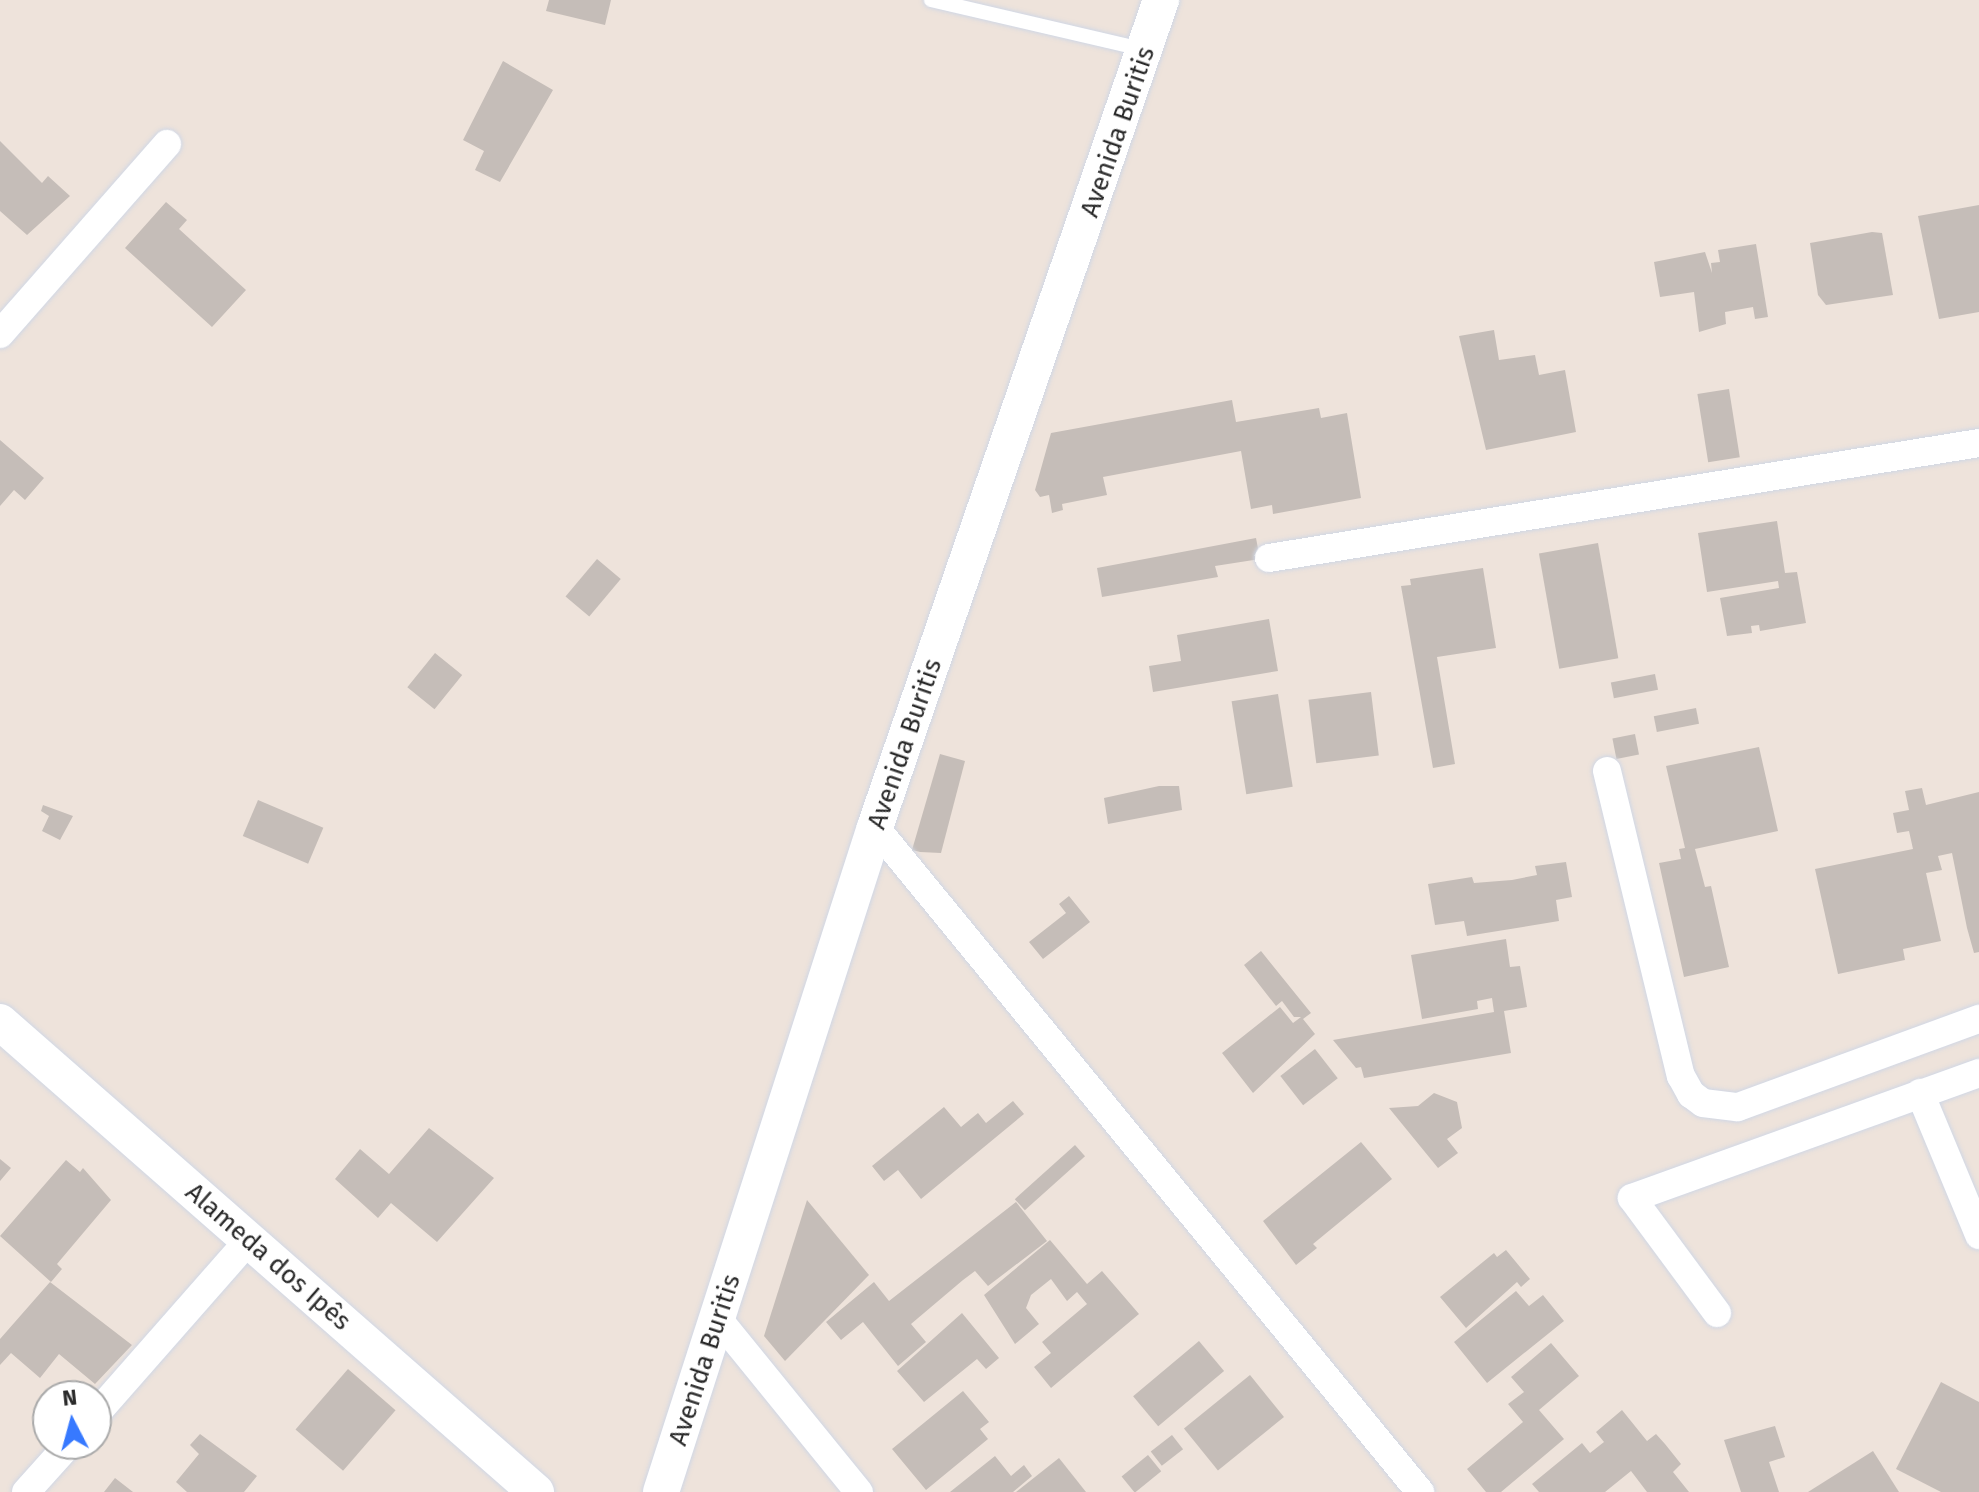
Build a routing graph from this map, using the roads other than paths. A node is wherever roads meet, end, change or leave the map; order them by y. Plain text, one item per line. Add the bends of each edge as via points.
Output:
1 (931, 0) edge
2 (1161, 0) edge
3 (1147, 50) junction
4 (167, 144) dead end
5 (0, 334) edge
6 (1979, 443) edge
7 (1269, 558) dead end
8 (1607, 771) dead end
9 (875, 827) junction
10 (1979, 1019) edge
11 (0, 1022) edge
12 (1979, 1073) edge
13 (1920, 1093) junction
14 (1979, 1235) edge
15 (249, 1240) junction
16 (1717, 1313) dead end
17 (719, 1320) junction
18 (112, 1396) edge
19 (55, 1460) edge
20 (26, 1492) edge
21 (536, 1492) edge
22 (661, 1492) edge
23 (859, 1492) edge
24 (1420, 1492) edge

1 - 3 lane
2 - 3 street, Avenida Buritis
3 - 9 street, Avenida Buritis
4 - 5 street
6 - 7 street
8 - 10 street via 1681,1076 1691,1094 1722,1108 1738,1107
9 - 17 street, Avenida Buritis
9 - 24 street
11 - 15 street, Alameda dos Ipês
12 - 13 street
13 - 14 street
13 - 16 street via 1632,1198
15 - 18 street
15 - 21 street, Alameda dos Ipês
17 - 22 street, Avenida Buritis
17 - 23 street
19 - 20 street

